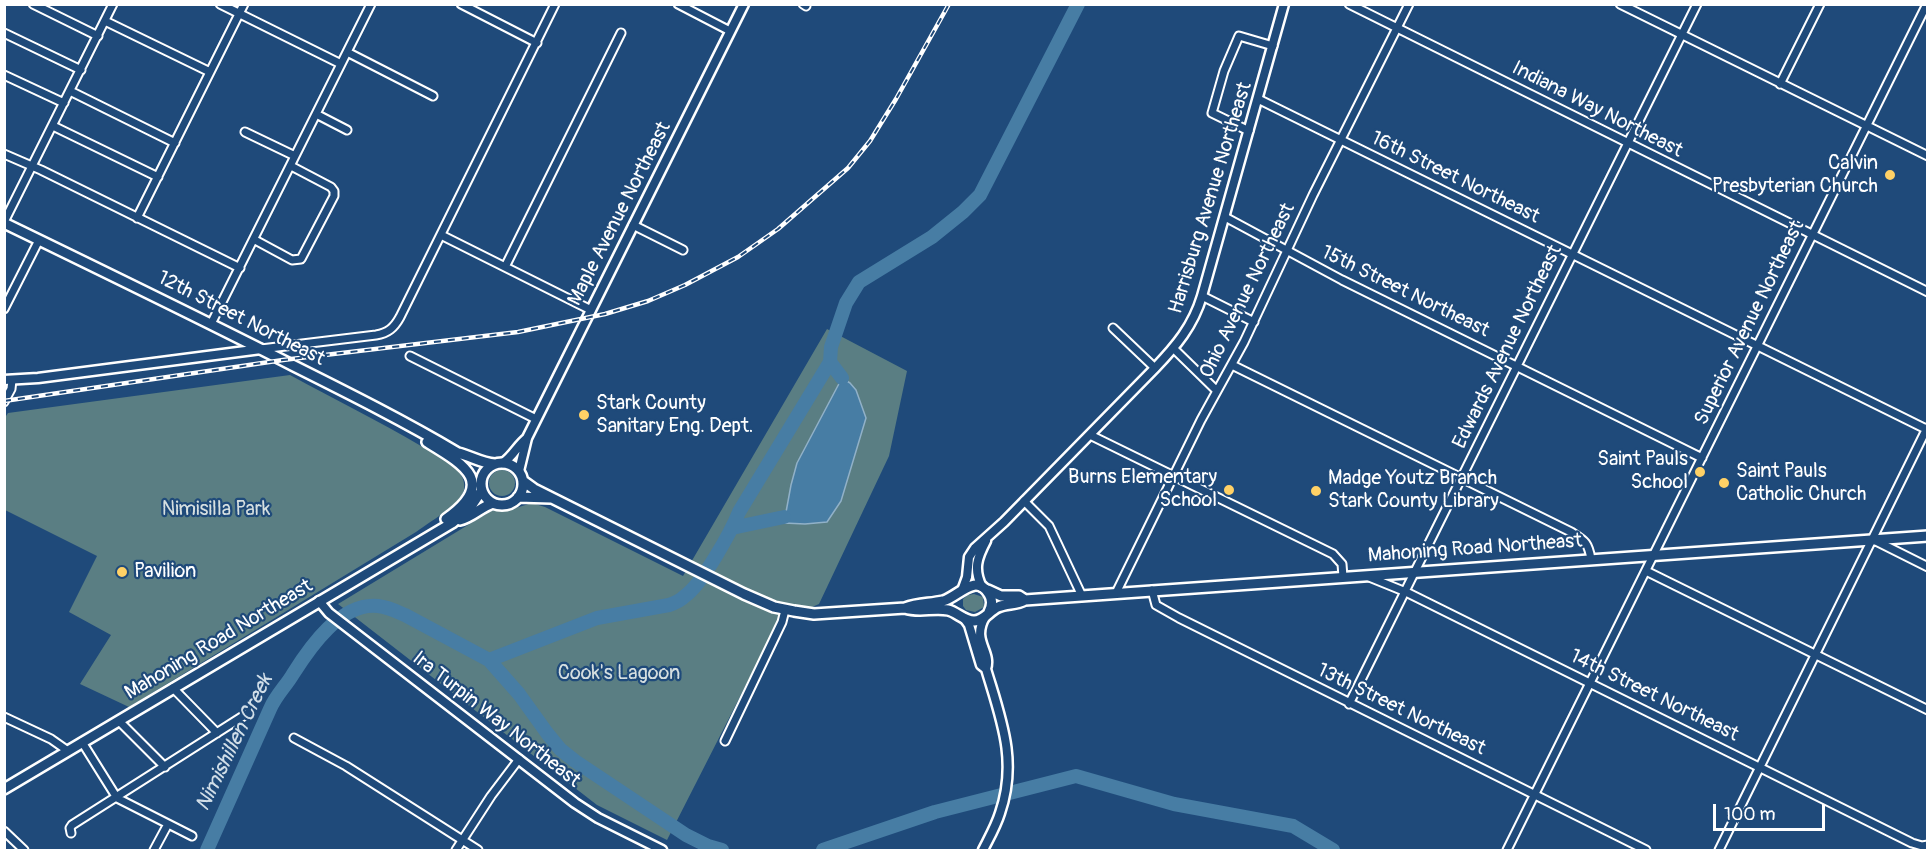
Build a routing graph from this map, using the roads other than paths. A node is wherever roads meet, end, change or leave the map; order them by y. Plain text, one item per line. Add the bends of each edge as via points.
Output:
1 (33, 4) edge
2 (113, 4) edge
3 (220, 4) edge
4 (244, 4) edge
5 (371, 4) edge
6 (461, 4) edge
7 (555, 4) edge
8 (678, 4) edge
9 (744, 4) edge
10 (1284, 4) edge
11 (1348, 4) edge
12 (1409, 4) edge
13 (1620, 4) edge
14 (1697, 4) edge
15 (1820, 4) edge
16 (1927, 4) edge
17 (239, 14) junction
18 (105, 21) junction
19 (1397, 28) junction
20 (730, 31) junction
21 (4, 33) edge
22 (621, 33) dead end
23 (1682, 35) junction
24 (98, 36) junction
25 (537, 43) junction
26 (1273, 46) junction
27 (347, 52) junction
28 (341, 64) junction
29 (81, 70) junction
30 (210, 72) junction
31 (4, 75) edge
32 (1780, 84) junction
33 (70, 92) junction
34 (433, 96) dead end
35 (1258, 99) junction
36 (64, 103) junction
37 (316, 114) junction
38 (53, 126) junction
39 (1866, 126) junction
40 (346, 130) dead end
41 (1249, 131) junction
42 (244, 132) dead end
43 (1341, 140) junction
44 (175, 143) junction
45 (1628, 144) junction
46 (4, 154) edge
47 (295, 156) junction
48 (1928, 156) edge
49 (291, 166) junction
50 (32, 167) junction
51 (158, 177) junction
52 (1225, 217) junction
53 (137, 218) junction
54 (4, 223) edge
55 (633, 225) junction
56 (441, 235) junction
57 (1812, 235) junction
58 (39, 240) junction
59 (255, 240) junction
60 (683, 250) dead end
61 (1287, 250) junction
62 (1572, 254) junction
63 (505, 267) junction
64 (240, 268) junction
65 (1928, 292) edge
66 (1202, 296) junction
67 (4, 309) edge
68 (591, 310) junction
69 (1254, 322) junction
70 (211, 324) junction
71 (1113, 328) dead end
72 (1757, 345) junction
73 (1173, 348) junction
74 (261, 349) junction
75 (410, 356) dead end
76 (1232, 365) junction
77 (1517, 366) junction
78 (1155, 368) junction
79 (8, 380) edge
80 (1217, 391) junction
81 (4, 402) edge
82 (536, 419) junction
83 (406, 422) junction
84 (1927, 429) edge
85 (1090, 435) junction
86 (527, 438) junction
87 (458, 453) junction
88 (1702, 458) junction
89 (499, 463) junction
90 (519, 471) junction
91 (1173, 476) junction
92 (1461, 479) junction
93 (523, 481) junction
94 (481, 487) junction
95 (518, 497) junction
96 (553, 498) junction
97 (1024, 501) junction
98 (493, 503) junction
99 (452, 523) junction
100 (1928, 536) edge
101 (987, 538) junction
102 (1872, 539) junction
103 (418, 542) junction
104 (1654, 555) junction
105 (1591, 559) junction
106 (1928, 567) edge
107 (1646, 571) junction
108 (1415, 572) junction
109 (1365, 575) junction
110 (1343, 577) junction
111 (983, 588) junction
112 (961, 590) junction
113 (1152, 590) junction
114 (1406, 592) junction
115 (1116, 593) junction
116 (1082, 596) junction
117 (1025, 600) junction
118 (319, 601) junction
119 (905, 608) junction
120 (785, 610) junction
121 (986, 615) junction
122 (962, 617) junction
123 (1815, 654) junction
124 (986, 669) junction
125 (1590, 683) junction
126 (173, 688) junction
127 (1349, 704) junction
128 (1928, 710) edge
129 (248, 713) dead end
130 (4, 717) edge
131 (119, 721) junction
132 (217, 733) junction
133 (294, 738) dead end
134 (725, 741) dead end
135 (82, 742) junction
136 (68, 751) junction
137 (519, 759) junction
138 (165, 767) junction
139 (1760, 767) junction
140 (4, 789) edge
141 (1535, 795) junction
142 (117, 798) junction
143 (168, 824) junction
144 (4, 831) edge
145 (71, 833) dead end
146 (192, 836) dead end
147 (462, 840) junction
148 (1927, 845) edge
149 (24, 850) edge
150 (154, 850) edge
151 (456, 850) edge
152 (478, 850) edge
153 (662, 850) edge
154 (982, 850) edge
155 (1507, 850) edge
156 (1646, 850) edge
157 (1719, 850) edge

1 - 24 street
2 - 18 street
3 - 17 street
4 - 17 street
5 - 27 street
6 - 25 street
7 - 25 street
8 - 20 street
9 - 20 street, Maple Avenue Northeast
10 - 26 street, Harrisburg Avenue Northeast
11 - 19 street, Indiana Way Northeast
12 - 19 street, Ohio Avenue Northeast
13 - 23 street
14 - 23 street, Edwards Avenue Northeast
15 - 32 street
16 - 39 street, Superior Avenue Northeast
17 - 28 street
17 - 30 street
18 - 24 street
18 - 30 street
19 - 43 street, Ohio Avenue Northeast
19 - 45 street, Indiana Way Northeast
20 - 55 street, Maple Avenue Northeast
21 - 29 street
22 - 63 street
23 - 32 street
23 - 45 street, Edwards Avenue Northeast
24 - 29 street
25 - 56 street
26 - 35 street, Harrisburg Avenue Northeast
26 - 41 street via 1239,36 1212,113
27 - 28 street
27 - 34 street
28 - 37 street
29 - 33 street
30 - 44 street
31 - 36 street
32 - 39 street
33 - 36 street
33 - 44 street
35 - 41 street, Harrisburg Avenue Northeast
35 - 43 street, 16th Street Northeast
36 - 38 street
37 - 40 street
37 - 47 street
38 - 50 street
38 - 51 street
39 - 48 street
39 - 57 street, Superior Avenue Northeast
41 - 52 street, Harrisburg Avenue Northeast
42 - 47 street
43 - 61 street, Ohio Avenue Northeast
43 - 62 street, 16th Street Northeast
44 - 51 street
45 - 57 street, Indiana Way Northeast
45 - 62 street, Edwards Avenue Northeast
46 - 50 street
47 - 49 street
49 - 59 street
49 - 59 street via 331,187 334,196 299,260
50 - 53 street
50 - 54 street
51 - 53 street
52 - 61 street, 15th Street Northeast
52 - 66 street, Harrisburg Avenue Northeast
53 - 64 street
54 - 58 main road, 12th Street Northeast
55 - 60 street
55 - 68 street, Maple Avenue Northeast
56 - 63 street
56 - 74 street via 400,317 389,331
57 - 65 street, Indiana Way Northeast
57 - 72 street, Superior Avenue Northeast
58 - 67 street
58 - 70 main road, 12th Street Northeast
59 - 64 street
61 - 69 street, Ohio Avenue Northeast
61 - 77 street, 15th Street Northeast
62 - 72 street, 16th Street Northeast
62 - 77 street, Edwards Avenue Northeast
63 - 68 street
64 - 70 street
66 - 69 street
66 - 73 street, Harrisburg Avenue Northeast via 1191,324
68 - 82 street, Maple Avenue Northeast
69 - 76 street, Ohio Avenue Northeast
70 - 74 main road, 12th Street Northeast
71 - 78 street
72 - 84 street, 16th Street Northeast
72 - 88 street, Superior Avenue Northeast
73 - 78 street, Harrisburg Avenue Northeast
73 - 80 street
74 - 79 street
74 - 83 main road, 12th Street Northeast
75 - 82 street
76 - 80 street, Ohio Avenue Northeast
76 - 92 street
77 - 88 street, 15th Street Northeast
77 - 92 street, Edwards Avenue Northeast
78 - 85 street, Harrisburg Avenue Northeast
79 - 81 street via 11,389
80 - 91 street, Ohio Avenue Northeast
82 - 86 street, Maple Avenue Northeast
83 - 87 main road, 12th Street Northeast
83 - 103 main road via 417,436 460,463 472,482 467,501 422,534
84 - 102 street
85 - 91 street
85 - 97 street, Harrisburg Avenue Northeast
86 - 89 street, Maple Avenue Northeast via 513,455
86 - 90 street, Maple Avenue Northeast
87 - 89 main road, 12th Street Northeast via 485,463
87 - 94 main road, 12th Street Northeast via 476,473
88 - 104 street, Superior Avenue Northeast
89 - 90 main road
89 - 94 main road via 485,471
90 - 93 main road
91 - 110 street via 1333,554 1341,564
91 - 115 street, Ohio Avenue Northeast
92 - 105 street via 1582,539 1588,545
92 - 108 street, Edwards Avenue Northeast
93 - 95 main road
93 - 96 main road
94 - 98 main road
94 - 99 main road, Mahoning Road Northeast via 473,506
95 - 96 main road
95 - 98 main road via 506,505
96 - 120 main road via 754,599
97 - 101 street, Harrisburg Avenue Northeast
97 - 116 street via 1049,526
98 - 99 main road, Mahoning Road Northeast
99 - 103 main road, Mahoning Road Northeast
100 - 102 main road, Mahoning Road Northeast
101 - 111 street, Harrisburg Avenue Northeast via 976,565
101 - 112 street, Harrisburg Avenue Northeast via 970,555
102 - 104 main road, Mahoning Road Northeast
102 - 106 street
102 - 123 street
103 - 118 main road, Mahoning Road Northeast
104 - 105 main road, Mahoning Road Northeast
104 - 107 street, Superior Avenue Northeast
105 - 108 main road, Mahoning Road Northeast
107 - 123 street
107 - 125 street, Superior Avenue Northeast
108 - 109 main road, Mahoning Road Northeast
108 - 114 street, Edwards Avenue Northeast
109 - 110 main road, Mahoning Road Northeast
109 - 114 street, 14th Street Northeast
110 - 113 main road, Mahoning Road Northeast
111 - 112 main road via 973,585
111 - 117 main road, Mahoning Road Northeast
111 - 121 main road via 992,601
112 - 119 main road via 943,601
112 - 122 main road via 956,603
113 - 115 main road, Mahoning Road Northeast
113 - 127 street, 13th Street Northeast via 1156,605
114 - 125 street, 14th Street Northeast
114 - 127 street, Edwards Avenue Northeast
115 - 116 main road, Mahoning Road Northeast
116 - 117 main road, Mahoning Road Northeast
117 - 121 main road, Mahoning Road Northeast
118 - 126 main road, Mahoning Road Northeast
118 - 137 street, Ira Turpin Way Northeast via 329,613
119 - 120 main road via 829,614
119 - 122 main road via 943,610
120 - 134 street
121 - 122 main road via 975,621
121 - 124 street via 979,633
122 - 124 street via 969,625 981,665
123 - 128 street
123 - 139 street
124 - 154 street via 1006,740 1009,780 1001,812
125 - 139 street, 14th Street Northeast
125 - 141 street, Superior Avenue Northeast
126 - 131 main road, Mahoning Road Northeast
126 - 132 street
127 - 141 street, 13th Street Northeast
129 - 132 street
130 - 136 street
131 - 135 main road, Mahoning Road Northeast
131 - 138 street
132 - 138 street
133 - 147 street via 346,766
135 - 136 main road, Mahoning Road Northeast
135 - 142 street
136 - 140 main road, Mahoning Road Northeast
137 - 147 street
137 - 153 street, Ira Turpin Way Northeast via 589,812
138 - 142 street
139 - 148 street, 14th Street Northeast via 1912,843
139 - 157 street
141 - 155 street, Superior Avenue Northeast
141 - 156 street, 13th Street Northeast
142 - 143 street
142 - 145 street via 72,825
143 - 146 street
143 - 150 street
144 - 149 street
147 - 151 street
147 - 152 street

